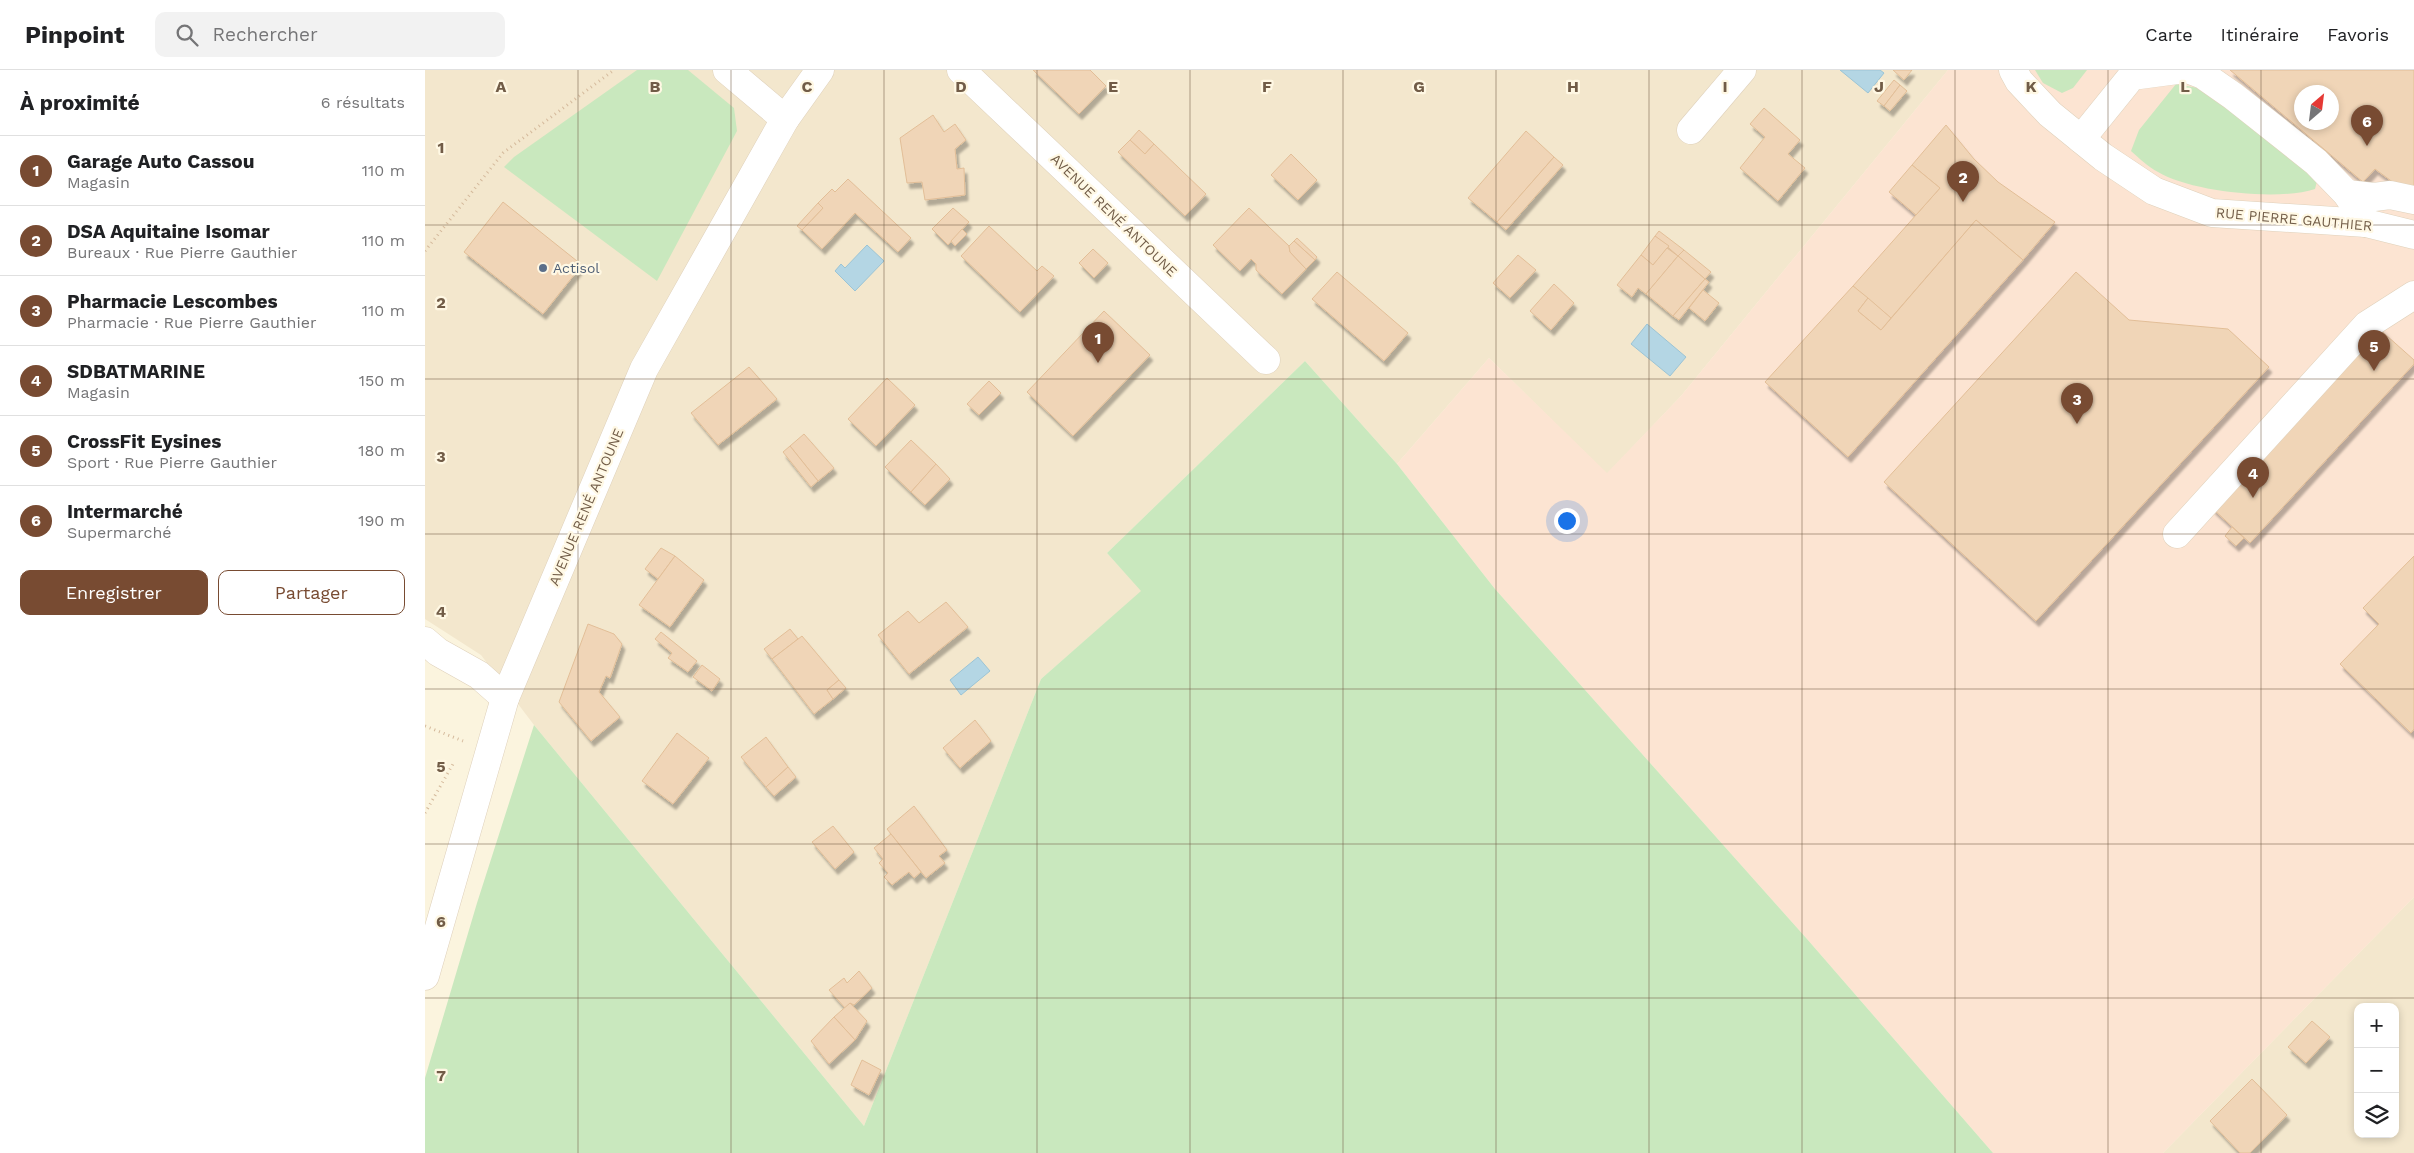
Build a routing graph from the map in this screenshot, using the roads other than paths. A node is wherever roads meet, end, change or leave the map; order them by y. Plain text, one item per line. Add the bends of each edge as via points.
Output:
1 (727, 70) edge
2 (820, 70) edge
3 (961, 70) edge
4 (1742, 70) edge
5 (2013, 70) edge
6 (2177, 70) edge
7 (2190, 70) edge
8 (785, 119) junction
9 (1691, 130) dead end
10 (2081, 139) junction
11 (2347, 194) junction
12 (2414, 200) edge
13 (2366, 223) junction
14 (2414, 235) edge
15 (2414, 295) edge
16 (1266, 360) dead end
17 (2177, 534) dead end
18 (425, 641) edge
19 (505, 698) junction
20 (425, 976) edge

1 - 8 street
2 - 8 street, AVENUE RENÉ ANTOUNE
3 - 16 street, AVENUE RENÉ ANTOUNE
4 - 9 street
5 - 10 street, RUE PIERRE GAUTHIER via 2050,114
6 - 10 street via 2132,76
7 - 11 street via 2233,96 2316,162
8 - 19 street, AVENUE RENÉ ANTOUNE via 644,369
10 - 13 street, RUE PIERRE GAUTHIER via 2154,191 2213,213
11 - 12 street via 2374,197 2390,194
11 - 13 street
13 - 14 street, RUE PIERRE GAUTHIER
15 - 17 street via 2367,325
18 - 19 street via 479,675
19 - 20 street, AVENUE RENÉ ANTOUNE

